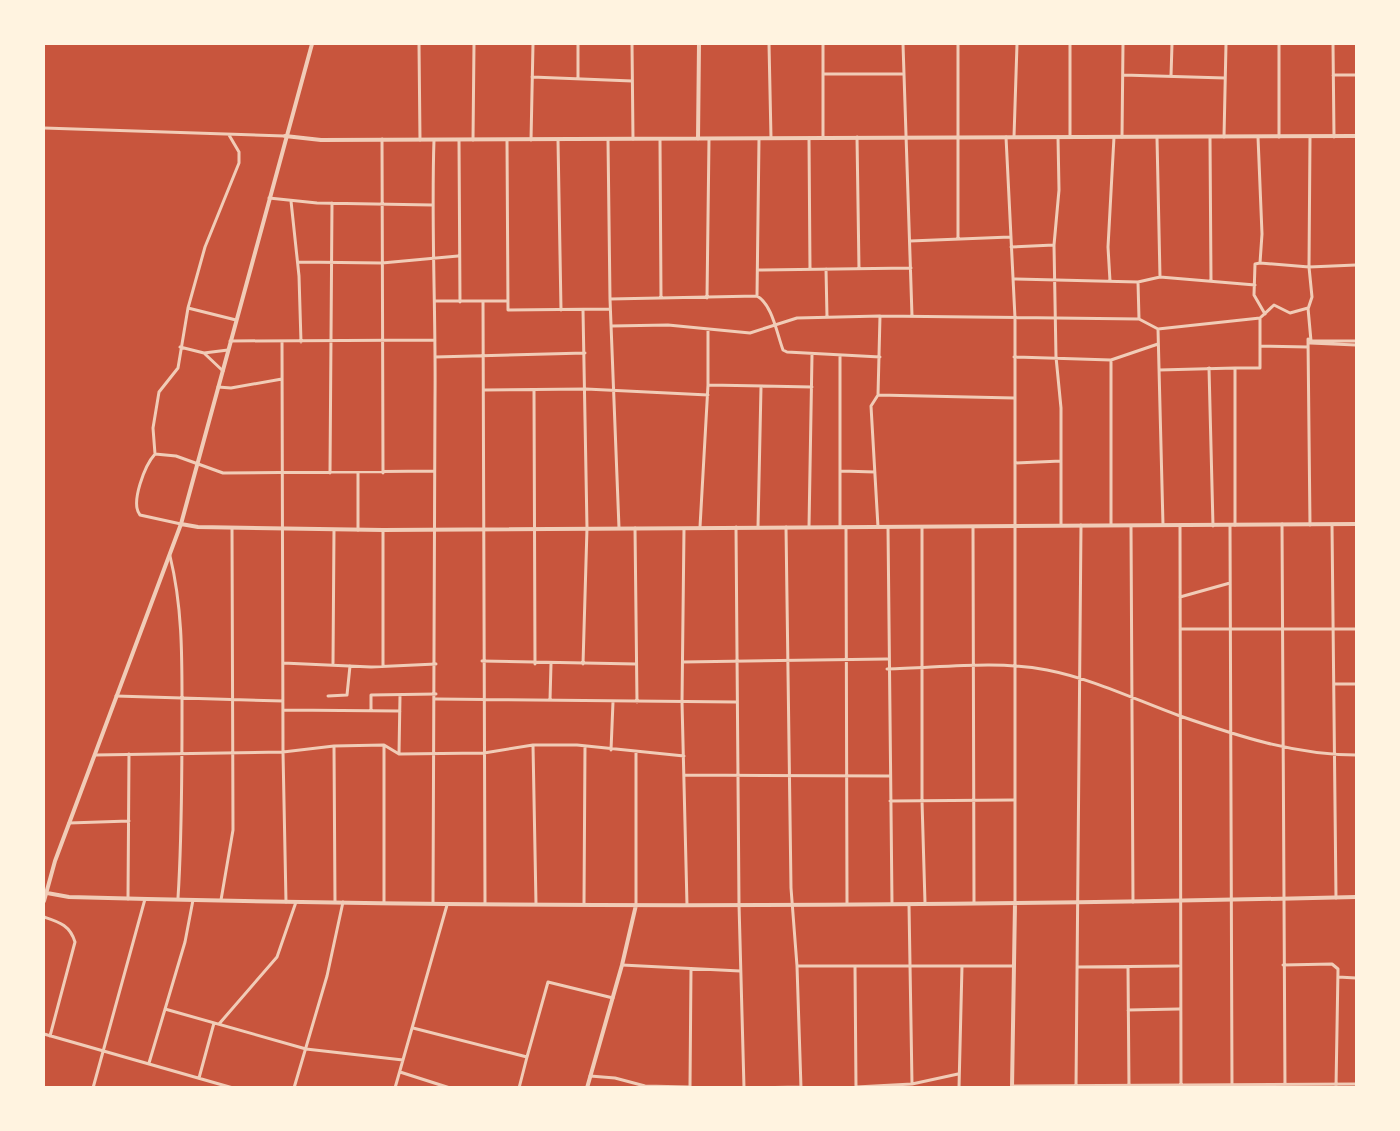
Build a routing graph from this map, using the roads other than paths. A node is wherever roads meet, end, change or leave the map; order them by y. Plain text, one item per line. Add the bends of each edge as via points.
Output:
1 (312, 44) edge
2 (419, 44) edge
3 (474, 44) edge
4 (533, 44) edge
5 (578, 44) edge
6 (632, 44) edge
7 (699, 44) edge
8 (769, 44) edge
9 (823, 44) edge
10 (903, 44) edge
11 (958, 44) edge
12 (1017, 44) edge
13 (1070, 44) edge
14 (1123, 44) edge
15 (1172, 44) edge
16 (1226, 44) edge
17 (1279, 44) edge
18 (1333, 44) edge
19 (823, 74) junction
20 (902, 74) junction
21 (1123, 75) junction
22 (1333, 75) junction
23 (1356, 75) edge
24 (1171, 76) junction
25 (532, 77) junction
26 (578, 77) junction
27 (1225, 78) junction
28 (632, 81) junction
29 (44, 128) edge
30 (229, 135) junction
31 (285, 136) junction
32 (907, 136) junction
33 (1014, 136) junction
34 (1070, 136) junction
35 (1356, 136) edge
36 (857, 137) junction
37 (958, 137) junction
38 (1006, 137) junction
39 (1058, 137) junction
40 (1114, 137) junction
41 (1122, 137) junction
42 (1224, 137) junction
43 (1258, 137) junction
44 (1279, 137) junction
45 (1310, 137) junction
46 (1334, 137) junction
47 (771, 138) junction
48 (809, 138) junction
49 (823, 138) junction
50 (1157, 138) junction
51 (1209, 138) junction
52 (382, 139) junction
53 (434, 139) junction
54 (698, 139) junction
55 (709, 139) junction
56 (759, 139) junction
57 (420, 140) junction
58 (459, 140) junction
59 (473, 140) junction
60 (507, 140) junction
61 (531, 140) junction
62 (558, 140) junction
63 (608, 140) junction
64 (660, 140) junction
65 (633, 141) junction
66 (268, 198) junction
67 (291, 201) junction
68 (332, 203) junction
69 (382, 205) junction
70 (432, 206) junction
71 (1011, 237) junction
72 (958, 239) junction
73 (910, 241) junction
74 (1054, 245) junction
75 (1011, 247) junction
76 (458, 256) junction
77 (434, 257) junction
78 (298, 262) junction
79 (333, 262) junction
80 (382, 263) junction
81 (1260, 263) junction
82 (1356, 265) edge
83 (1309, 267) junction
84 (911, 268) junction
85 (810, 269) junction
86 (859, 269) junction
87 (758, 270) junction
88 (826, 270) junction
89 (1160, 278) junction
90 (1013, 279) junction
91 (1054, 280) junction
92 (1110, 281) junction
93 (1211, 281) junction
94 (1138, 282) junction
95 (1255, 285) junction
96 (757, 296) junction
97 (707, 297) junction
98 (661, 298) junction
99 (609, 299) junction
100 (435, 301) junction
101 (483, 301) junction
102 (507, 301) junction
103 (460, 302) junction
104 (188, 308) junction
105 (610, 309) junction
106 (1308, 309) junction
107 (561, 310) junction
108 (583, 310) junction
109 (1265, 314) junction
110 (880, 316) junction
111 (912, 316) junction
112 (826, 317) junction
113 (1015, 318) junction
114 (1055, 318) junction
115 (1260, 318) junction
116 (1139, 319) junction
117 (236, 320) junction
118 (773, 325) junction
119 (612, 326) junction
120 (708, 329) junction
121 (1158, 329) junction
122 (435, 340) junction
123 (230, 341) junction
124 (382, 341) junction
125 (282, 342) junction
126 (301, 342) junction
127 (332, 342) junction
128 (1354, 343) edge
129 (1158, 344) junction
130 (1308, 345) junction
131 (1260, 346) junction
132 (180, 347) junction
133 (228, 350) junction
134 (204, 353) junction
135 (585, 353) junction
136 (812, 355) junction
137 (483, 356) junction
138 (840, 356) junction
139 (435, 357) junction
140 (880, 357) junction
141 (1014, 357) junction
142 (1056, 357) junction
143 (1111, 360) junction
144 (1209, 368) junction
145 (1235, 368) junction
146 (1159, 370) junction
147 (223, 371) junction
148 (282, 379) junction
149 (708, 385) junction
150 (218, 387) junction
151 (761, 387) junction
152 (812, 387) junction
153 (586, 389) junction
154 (484, 390) junction
155 (534, 390) junction
156 (615, 392) junction
157 (708, 395) junction
158 (878, 395) junction
159 (1014, 398) junction
160 (156, 454) junction
161 (1061, 461) junction
162 (1015, 463) junction
163 (198, 464) junction
164 (434, 471) junction
165 (840, 471) junction
166 (875, 471) junction
167 (281, 473) junction
168 (330, 473) junction
169 (358, 473) junction
170 (383, 473) junction
171 (181, 524) junction
172 (1111, 524) junction
173 (1282, 524) junction
174 (1332, 524) junction
175 (1356, 524) edge
176 (1015, 525) junction
177 (1061, 525) junction
178 (1081, 525) junction
179 (1131, 525) junction
180 (1163, 525) junction
181 (1180, 525) junction
182 (1310, 525) junction
183 (1214, 526) junction
184 (1233, 526) junction
185 (684, 527) junction
186 (700, 527) junction
187 (736, 527) junction
188 (758, 527) junction
189 (786, 527) junction
190 (809, 527) junction
191 (843, 527) junction
192 (878, 527) junction
193 (888, 527) junction
194 (922, 527) junction
195 (973, 527) junction
196 (232, 528) junction
197 (535, 528) junction
198 (586, 528) junction
199 (619, 528) junction
200 (635, 528) junction
201 (282, 529) junction
202 (435, 529) junction
203 (483, 529) junction
204 (334, 530) junction
205 (358, 530) junction
206 (383, 530) junction
207 (170, 556) junction
208 (1230, 583) junction
209 (1180, 597) junction
210 (1333, 628) junction
211 (1180, 629) junction
212 (1282, 629) junction
213 (1356, 629) edge
214 (1230, 630) junction
215 (845, 659) junction
216 (887, 659) junction
217 (482, 661) junction
218 (789, 661) junction
219 (682, 662) junction
220 (736, 662) junction
221 (283, 663) junction
222 (333, 664) junction
223 (436, 664) junction
224 (535, 664) junction
225 (551, 664) junction
226 (584, 664) junction
227 (637, 664) junction
228 (350, 665) junction
229 (383, 666) junction
230 (972, 666) junction
231 (921, 668) junction
232 (1014, 668) junction
233 (888, 669) junction
234 (1079, 679) junction
235 (1334, 684) junction
236 (1356, 684) edge
237 (117, 696) junction
238 (328, 696) dead end
239 (400, 696) junction
240 (436, 697) junction
241 (1132, 697) junction
242 (182, 699) junction
243 (231, 700) junction
244 (483, 700) junction
245 (550, 700) junction
246 (284, 701) junction
247 (613, 702) junction
248 (637, 702) junction
249 (682, 702) junction
250 (736, 702) junction
251 (283, 710) junction
252 (371, 710) junction
253 (400, 711) junction
254 (1180, 716) junction
255 (1230, 731) junction
256 (384, 745) junction
257 (533, 745) junction
258 (334, 746) junction
259 (585, 746) junction
260 (1282, 748) junction
261 (611, 750) junction
262 (232, 752) junction
263 (283, 752) junction
264 (182, 753) junction
265 (434, 753) junction
266 (484, 753) junction
267 (636, 753) junction
268 (129, 754) junction
269 (399, 754) junction
270 (95, 755) junction
271 (1335, 755) junction
272 (1356, 755) edge
273 (684, 756) junction
274 (685, 775) junction
275 (737, 776) junction
276 (846, 776) junction
277 (889, 776) junction
278 (791, 777) junction
279 (1013, 800) junction
280 (890, 801) junction
281 (922, 801) junction
282 (972, 801) junction
283 (129, 821) junction
284 (69, 823) junction
285 (47, 893) junction
286 (1356, 897) edge
287 (128, 898) junction
288 (177, 898) junction
289 (193, 898) junction
290 (1282, 898) junction
291 (1336, 898) junction
292 (146, 899) junction
293 (1231, 900) junction
294 (44, 901) edge
295 (221, 901) junction
296 (286, 902) junction
297 (296, 902) junction
298 (335, 902) junction
299 (344, 902) junction
300 (1133, 902) junction
301 (1179, 902) junction
302 (384, 903) junction
303 (433, 903) junction
304 (447, 903) junction
305 (485, 903) junction
306 (848, 903) junction
307 (892, 903) junction
308 (909, 903) junction
309 (926, 903) junction
310 (974, 903) junction
311 (1015, 903) junction
312 (1076, 903) junction
313 (536, 904) junction
314 (584, 904) junction
315 (636, 904) junction
316 (739, 904) junction
317 (793, 904) junction
318 (687, 905) junction
319 (44, 917) edge
320 (622, 965) junction
321 (1283, 965) junction
322 (797, 966) junction
323 (910, 966) junction
324 (962, 966) junction
325 (1014, 966) junction
326 (1179, 966) junction
327 (855, 967) junction
328 (1078, 967) junction
329 (1128, 967) junction
330 (691, 969) junction
331 (740, 971) junction
332 (1338, 978) junction
333 (1356, 978) edge
334 (613, 998) junction
335 (165, 1009) junction
336 (1179, 1009) junction
337 (1128, 1010) junction
338 (214, 1023) junction
339 (219, 1024) junction
340 (413, 1028) junction
341 (44, 1034) edge
342 (50, 1036) junction
343 (306, 1049) junction
344 (105, 1050) junction
345 (527, 1057) junction
346 (403, 1060) junction
347 (149, 1063) junction
348 (400, 1072) junction
349 (959, 1074) junction
350 (590, 1076) junction
351 (199, 1078) junction
352 (912, 1084) junction
353 (1356, 1084) edge
354 (635, 1085) edge
355 (225, 1086) edge
356 (1129, 1086) edge
357 (1180, 1086) edge
358 (1232, 1086) edge
359 (1336, 1086) edge
360 (690, 1087) edge
361 (801, 1087) edge
362 (856, 1087) edge
363 (1012, 1087) edge
364 (1076, 1087) edge
365 (1285, 1087) edge
366 (93, 1088) edge
367 (233, 1088) edge
368 (294, 1088) edge
369 (394, 1088) edge
370 (450, 1088) edge
371 (519, 1088) edge
372 (587, 1088) edge
373 (733, 1088) edge
374 (744, 1088) edge
375 (756, 1088) edge
376 (960, 1088) edge

1 - 31 street
2 - 57 street
3 - 59 street
4 - 25 street
5 - 26 street
6 - 28 street
7 - 54 street
8 - 47 street
9 - 19 street
10 - 20 street
11 - 37 street
12 - 33 street
13 - 34 street
14 - 21 street
15 - 24 street
16 - 27 street
17 - 44 street
18 - 22 street
19 - 20 street
19 - 49 street
20 - 32 street
21 - 24 street
21 - 41 street
22 - 23 street
22 - 46 street
24 - 27 street
25 - 26 street
25 - 61 street
26 - 28 street
27 - 42 street
28 - 65 street
29 - 30 street
30 - 31 street
30 - 104 street via 239,152 239,162 205,247
31 - 52 street
31 - 66 street
32 - 36 street
32 - 37 street
32 - 73 street
33 - 38 street
33 - 39 street
34 - 39 street
34 - 40 street
35 - 46 street
36 - 49 street
36 - 86 street
37 - 38 street
37 - 72 street
38 - 71 street
39 - 74 street
40 - 41 street
40 - 92 street
41 - 50 street
42 - 43 street
42 - 51 street
43 - 44 street
43 - 81 street
44 - 45 street
45 - 46 street
45 - 83 street
47 - 48 street
47 - 56 street
48 - 49 street
48 - 85 street
50 - 51 street
50 - 89 street
51 - 93 street
52 - 57 street
52 - 69 street
53 - 57 street
53 - 58 street
53 - 70 street
54 - 55 street
54 - 64 street
55 - 56 street
55 - 97 street
56 - 87 street
58 - 59 street
58 - 76 street
59 - 60 street
60 - 61 street
60 - 102 street
61 - 62 street
62 - 63 street
62 - 107 street
63 - 65 street
63 - 99 street
64 - 65 street
64 - 98 street
66 - 67 street
66 - 117 street
67 - 68 street
67 - 78 street
68 - 69 street
68 - 79 street
69 - 70 street
69 - 80 street
70 - 77 street
71 - 72 street
71 - 75 street
72 - 73 street
73 - 84 street
74 - 75 street
74 - 91 street
75 - 90 street
76 - 77 street
76 - 103 street
77 - 80 street
77 - 100 street
78 - 79 street
78 - 126 street
79 - 80 street
79 - 127 street
80 - 124 street
81 - 83 street
81 - 95 street via 1255,264
82 - 83 street
83 - 106 street via 1312,297
84 - 86 street
84 - 111 street
85 - 87 street
85 - 88 street
86 - 88 street
87 - 96 street
88 - 112 street
89 - 93 street
89 - 94 street
90 - 91 street
90 - 113 street
91 - 92 street
91 - 114 street
92 - 94 street
93 - 95 street
94 - 116 street
95 - 109 street via 1254,295
96 - 97 street
96 - 118 street
97 - 98 street
98 - 99 street
99 - 105 street
100 - 103 street
100 - 122 street
101 - 102 street
101 - 103 street
101 - 137 street
102 - 107 street via 511,311
104 - 117 street
104 - 132 street
105 - 108 street
105 - 119 street
106 - 109 street via 1290,313 1274,305
106 - 128 street via 1311,341
106 - 130 street
107 - 108 street
108 - 135 street
109 - 115 street
110 - 111 street
110 - 112 street
110 - 140 street
111 - 113 street
112 - 118 street via 797,318
113 - 114 street
113 - 141 street
114 - 116 street
114 - 142 street
115 - 121 street
115 - 131 street
116 - 121 street
117 - 123 street
118 - 120 street via 750,333
118 - 136 street via 783,350
119 - 120 street
119 - 156 street
120 - 149 street
121 - 129 street
122 - 124 street
122 - 139 street
123 - 125 street
123 - 133 street
124 - 127 street
124 - 170 street
125 - 126 street
125 - 148 street
126 - 127 street
127 - 168 street
128 - 130 street
129 - 143 street
129 - 146 street
130 - 131 street
130 - 182 street
131 - 145 street via 1260,368
132 - 134 street
132 - 160 street via 178,368 159,392 155,409
133 - 134 street
133 - 147 street
134 - 147 street
135 - 137 street
135 - 153 street
136 - 138 street
136 - 152 street
137 - 139 street
137 - 154 street
138 - 140 street
138 - 165 street
139 - 164 street
140 - 158 street
141 - 142 street
141 - 159 street
142 - 143 street
142 - 161 street
143 - 172 street
144 - 145 street
144 - 146 street
144 - 183 street
145 - 184 street
146 - 180 street
147 - 150 street
148 - 150 street
148 - 167 street
149 - 151 street
149 - 157 street
150 - 163 street
151 - 152 street
151 - 188 street
152 - 190 street
153 - 155 street
153 - 156 street
153 - 198 street
154 - 155 street
154 - 203 street
155 - 197 street
156 - 157 street
156 - 199 street
157 - 186 street
158 - 159 street
158 - 166 street via 872,406
159 - 162 street
160 - 163 street
160 - 171 street via 134,504 136,511
161 - 162 street
161 - 177 street
162 - 176 street
163 - 167 street via 223,472
163 - 171 street
164 - 170 street
164 - 202 street
165 - 166 street
165 - 191 street
166 - 192 street
167 - 168 street
167 - 201 street
168 - 169 street
169 - 170 street
169 - 205 street
171 - 196 street
171 - 207 street
172 - 178 street
172 - 179 street
173 - 182 street
173 - 184 street
173 - 212 street
174 - 175 street
174 - 182 street
174 - 210 street
176 - 177 street
176 - 195 street
176 - 232 street
177 - 178 street
178 - 234 street
179 - 180 street
179 - 241 street
180 - 181 street
181 - 183 street
181 - 209 street
183 - 184 street
184 - 208 street
185 - 186 street
185 - 200 street
185 - 219 street
186 - 187 street
187 - 188 street
187 - 220 street
188 - 189 street
189 - 190 street
189 - 218 street
190 - 191 street
191 - 192 street
191 - 215 street
192 - 193 street
193 - 194 street
193 - 216 street
194 - 195 street
194 - 231 street
195 - 230 street
196 - 201 street
196 - 243 street
197 - 198 street
197 - 203 street
197 - 224 street
198 - 199 street
198 - 226 street
199 - 200 street
200 - 227 street
201 - 204 street
201 - 221 street
202 - 203 street
202 - 206 street
202 - 223 street
203 - 217 street
204 - 205 street
204 - 222 street
205 - 206 street
206 - 229 street
207 - 237 street
207 - 242 street via 181,624
208 - 209 street
208 - 214 street
209 - 211 street
210 - 212 street
210 - 213 street
210 - 235 street
211 - 214 street
211 - 254 street
212 - 214 street
212 - 260 street
214 - 255 street
215 - 216 street
215 - 218 street
215 - 276 street
216 - 233 street
217 - 224 street
217 - 244 street
218 - 220 street
218 - 278 street
219 - 220 street
219 - 249 street
220 - 250 street
221 - 222 street
221 - 246 street
222 - 228 street
223 - 229 street
223 - 240 street
224 - 225 street
225 - 226 street
225 - 245 street
226 - 227 street
227 - 248 street
228 - 229 street
228 - 238 street via 347,695
230 - 231 street
230 - 232 street
230 - 282 street
231 - 233 street
231 - 281 street
232 - 234 street via 1046,670
232 - 279 street
233 - 277 street
234 - 241 street
234 - 312 street
235 - 236 street
235 - 271 street
237 - 242 street
237 - 270 street
239 - 240 street
239 - 252 street via 371,695
239 - 253 street
240 - 244 street
240 - 265 street
241 - 254 street
241 - 300 street
242 - 243 street
242 - 264 street
243 - 246 street
243 - 262 street
244 - 245 street
244 - 266 street
245 - 247 street
246 - 251 street
247 - 248 street
247 - 261 street
248 - 249 street
249 - 250 street
249 - 273 street
250 - 275 street
251 - 252 street
251 - 263 street
252 - 253 street
253 - 269 street
254 - 255 street
254 - 301 street
255 - 260 street
255 - 293 street
256 - 258 street
256 - 269 street
256 - 302 street
257 - 259 street
257 - 266 street
257 - 313 street
258 - 263 street
258 - 298 street
259 - 261 street
259 - 314 street
260 - 271 street
260 - 290 street
261 - 267 street
262 - 263 street
262 - 264 street
262 - 295 street via 232,842
263 - 296 street
264 - 268 street
264 - 288 street
265 - 266 street
265 - 269 street
265 - 303 street
266 - 305 street
267 - 273 street
267 - 315 street
268 - 270 street
268 - 283 street
270 - 284 street
271 - 272 street
271 - 291 street
273 - 274 street
274 - 275 street
274 - 318 street
275 - 278 street
275 - 316 street
276 - 277 street
276 - 278 street
276 - 306 street
277 - 280 street
278 - 317 street
279 - 282 street
279 - 311 street
280 - 281 street
280 - 307 street
281 - 282 street
281 - 309 street
282 - 310 street
283 - 284 street
283 - 287 street
284 - 285 street
285 - 287 street
285 - 294 street
286 - 291 street
287 - 292 street
288 - 289 street
288 - 292 street
289 - 295 street
289 - 335 street via 185,942
290 - 291 street
290 - 293 street
290 - 321 street
292 - 344 street
293 - 301 street
293 - 358 street
295 - 296 street
296 - 297 street
297 - 298 street
297 - 339 street via 277,957
298 - 299 street
299 - 302 street
299 - 343 street
300 - 301 street
300 - 312 street
301 - 326 street
302 - 303 street
303 - 304 street
304 - 305 street
304 - 340 street
305 - 313 street
306 - 307 street
306 - 317 street
307 - 308 street
308 - 309 street
308 - 323 street
309 - 310 street
310 - 311 street
311 - 312 street
311 - 325 street
312 - 328 street
313 - 314 street
314 - 315 street
315 - 318 street
315 - 320 street
316 - 317 street
316 - 318 street
316 - 331 street
317 - 322 street
319 - 342 street via 72,931 75,942
320 - 330 street
320 - 334 street
321 - 332 street via 1332,964 1338,969
321 - 365 street
322 - 327 street
322 - 361 street
323 - 324 street
323 - 327 street
323 - 352 street
324 - 325 street
324 - 349 street
325 - 363 street
326 - 329 street
326 - 336 street
327 - 362 street
328 - 329 street
328 - 364 street
329 - 337 street
330 - 331 street
330 - 360 street
331 - 374 street
332 - 333 street
332 - 359 street
334 - 345 street via 548,982
334 - 350 street
335 - 338 street
335 - 347 street
336 - 337 street
336 - 357 street
337 - 356 street
338 - 339 street
338 - 351 street
339 - 343 street
340 - 345 street
340 - 346 street
341 - 342 street
342 - 344 street
343 - 346 street
343 - 368 street
344 - 347 street
344 - 366 street
345 - 371 street
346 - 348 street
347 - 351 street
348 - 369 street
348 - 370 street
349 - 352 street
349 - 376 street
350 - 354 street
350 - 372 street
351 - 355 street
352 - 362 street
353 - 359 street
354 - 360 street
355 - 367 street
356 - 357 street
356 - 364 street
357 - 358 street
358 - 365 street
359 - 365 street
360 - 373 street
361 - 375 street
363 - 364 street

